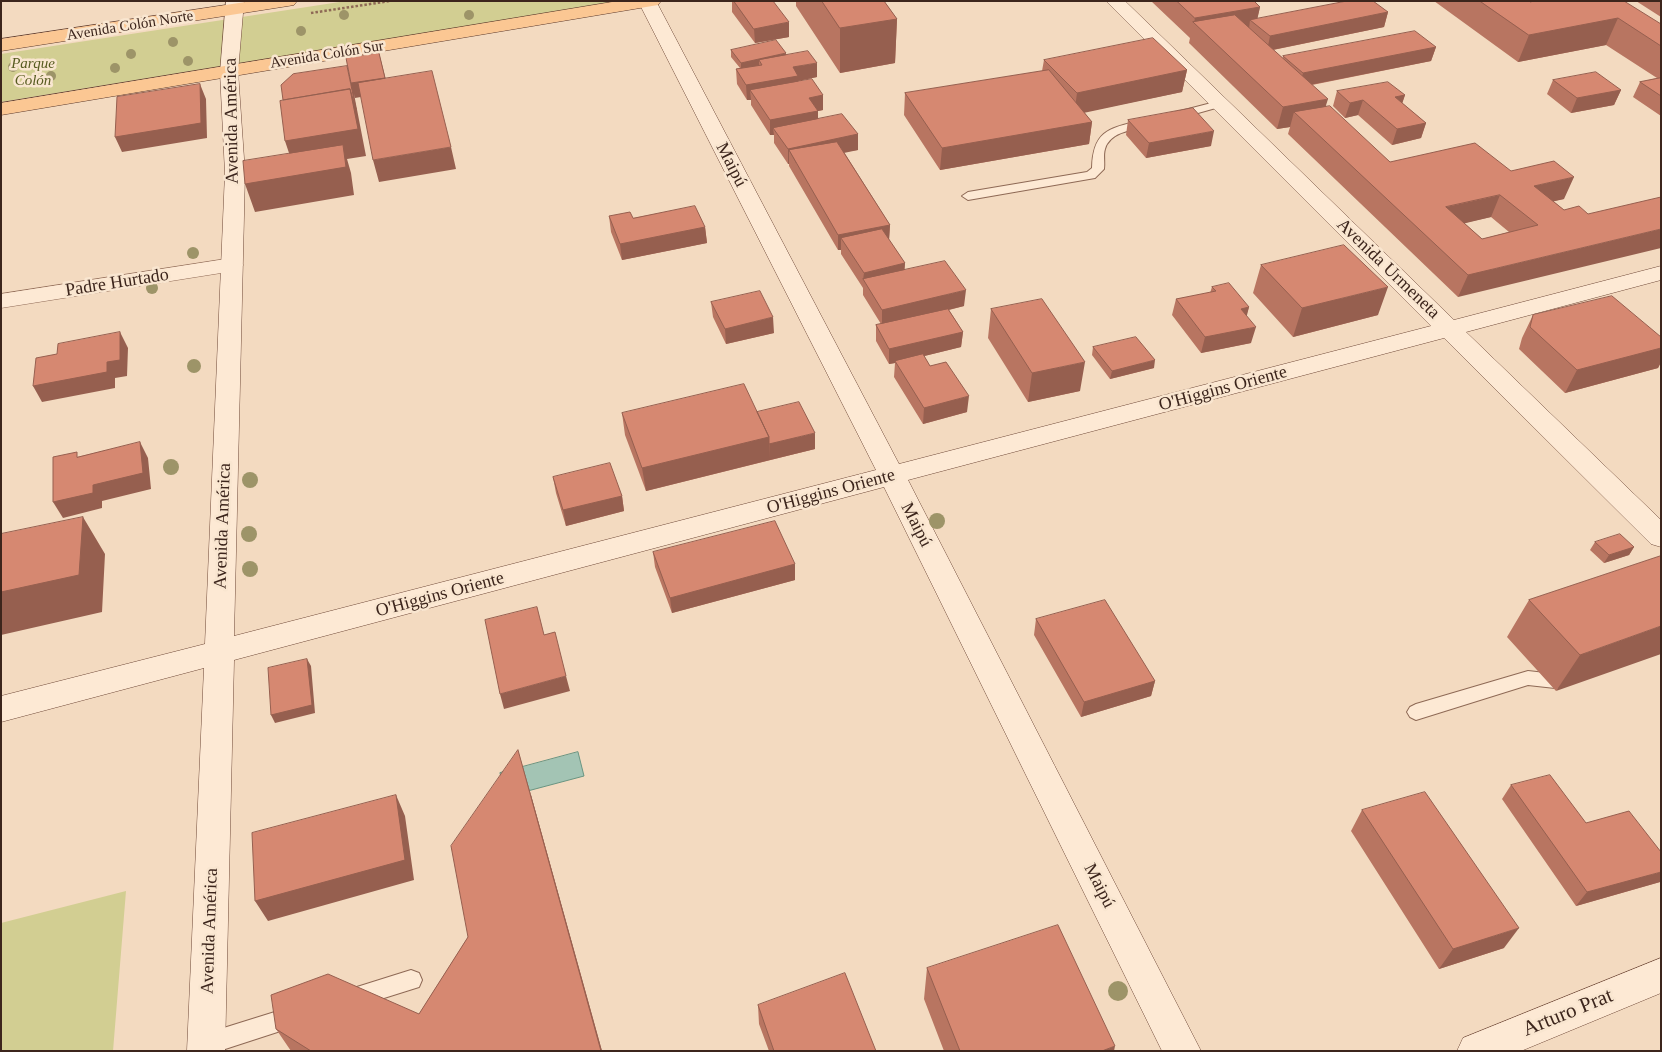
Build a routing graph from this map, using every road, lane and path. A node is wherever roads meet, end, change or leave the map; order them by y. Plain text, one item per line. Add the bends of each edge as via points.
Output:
1 (288, 1) edge
2 (1115, 1) edge
3 (649, 2) edge
4 (235, 5) edge
5 (1, 45) edge
6 (229, 72) junction
7 (1219, 104) junction
8 (1, 110) edge
9 (968, 196) dead end
10 (232, 265) junction
11 (1661, 273) edge
12 (1, 301) edge
13 (1449, 330) junction
14 (891, 476) junction
15 (1661, 537) edge
16 (219, 653) junction
17 (1582, 672) edge
18 (1, 709) edge
19 (1416, 712) dead end
20 (1661, 975) edge
21 (411, 980) dead end
22 (206, 1048) edge
23 (1182, 1051) edge
24 (1476, 1051) edge

1 - 4 main road, Avenida Colón Norte
2 - 7 street, Avenida Urmeneta
3 - 6 main road, Avenida Colón Sur
3 - 14 street, Maipú
4 - 5 main road, Avenida Colón Norte
4 - 6 street, Avenida América
6 - 8 main road, Avenida Colón Sur
6 - 10 street, Avenida América via 235,173
7 - 9 lane via 1110,133 1101,143 1098,170 1091,174
7 - 13 street, Avenida Urmeneta
10 - 12 street, Padre Hurtado
10 - 16 street, Avenida América
11 - 13 street, O'Higgins Oriente
13 - 14 street, O'Higgins Oriente
13 - 15 street, Avenida Urmeneta
14 - 16 street, O'Higgins Oriente
14 - 23 street, Maipú
16 - 18 street, O'Higgins Oriente
16 - 22 street, Avenida América
17 - 19 lane via 1555,681 1528,678
20 - 24 street, Arturo Prat
21 - 22 lane

